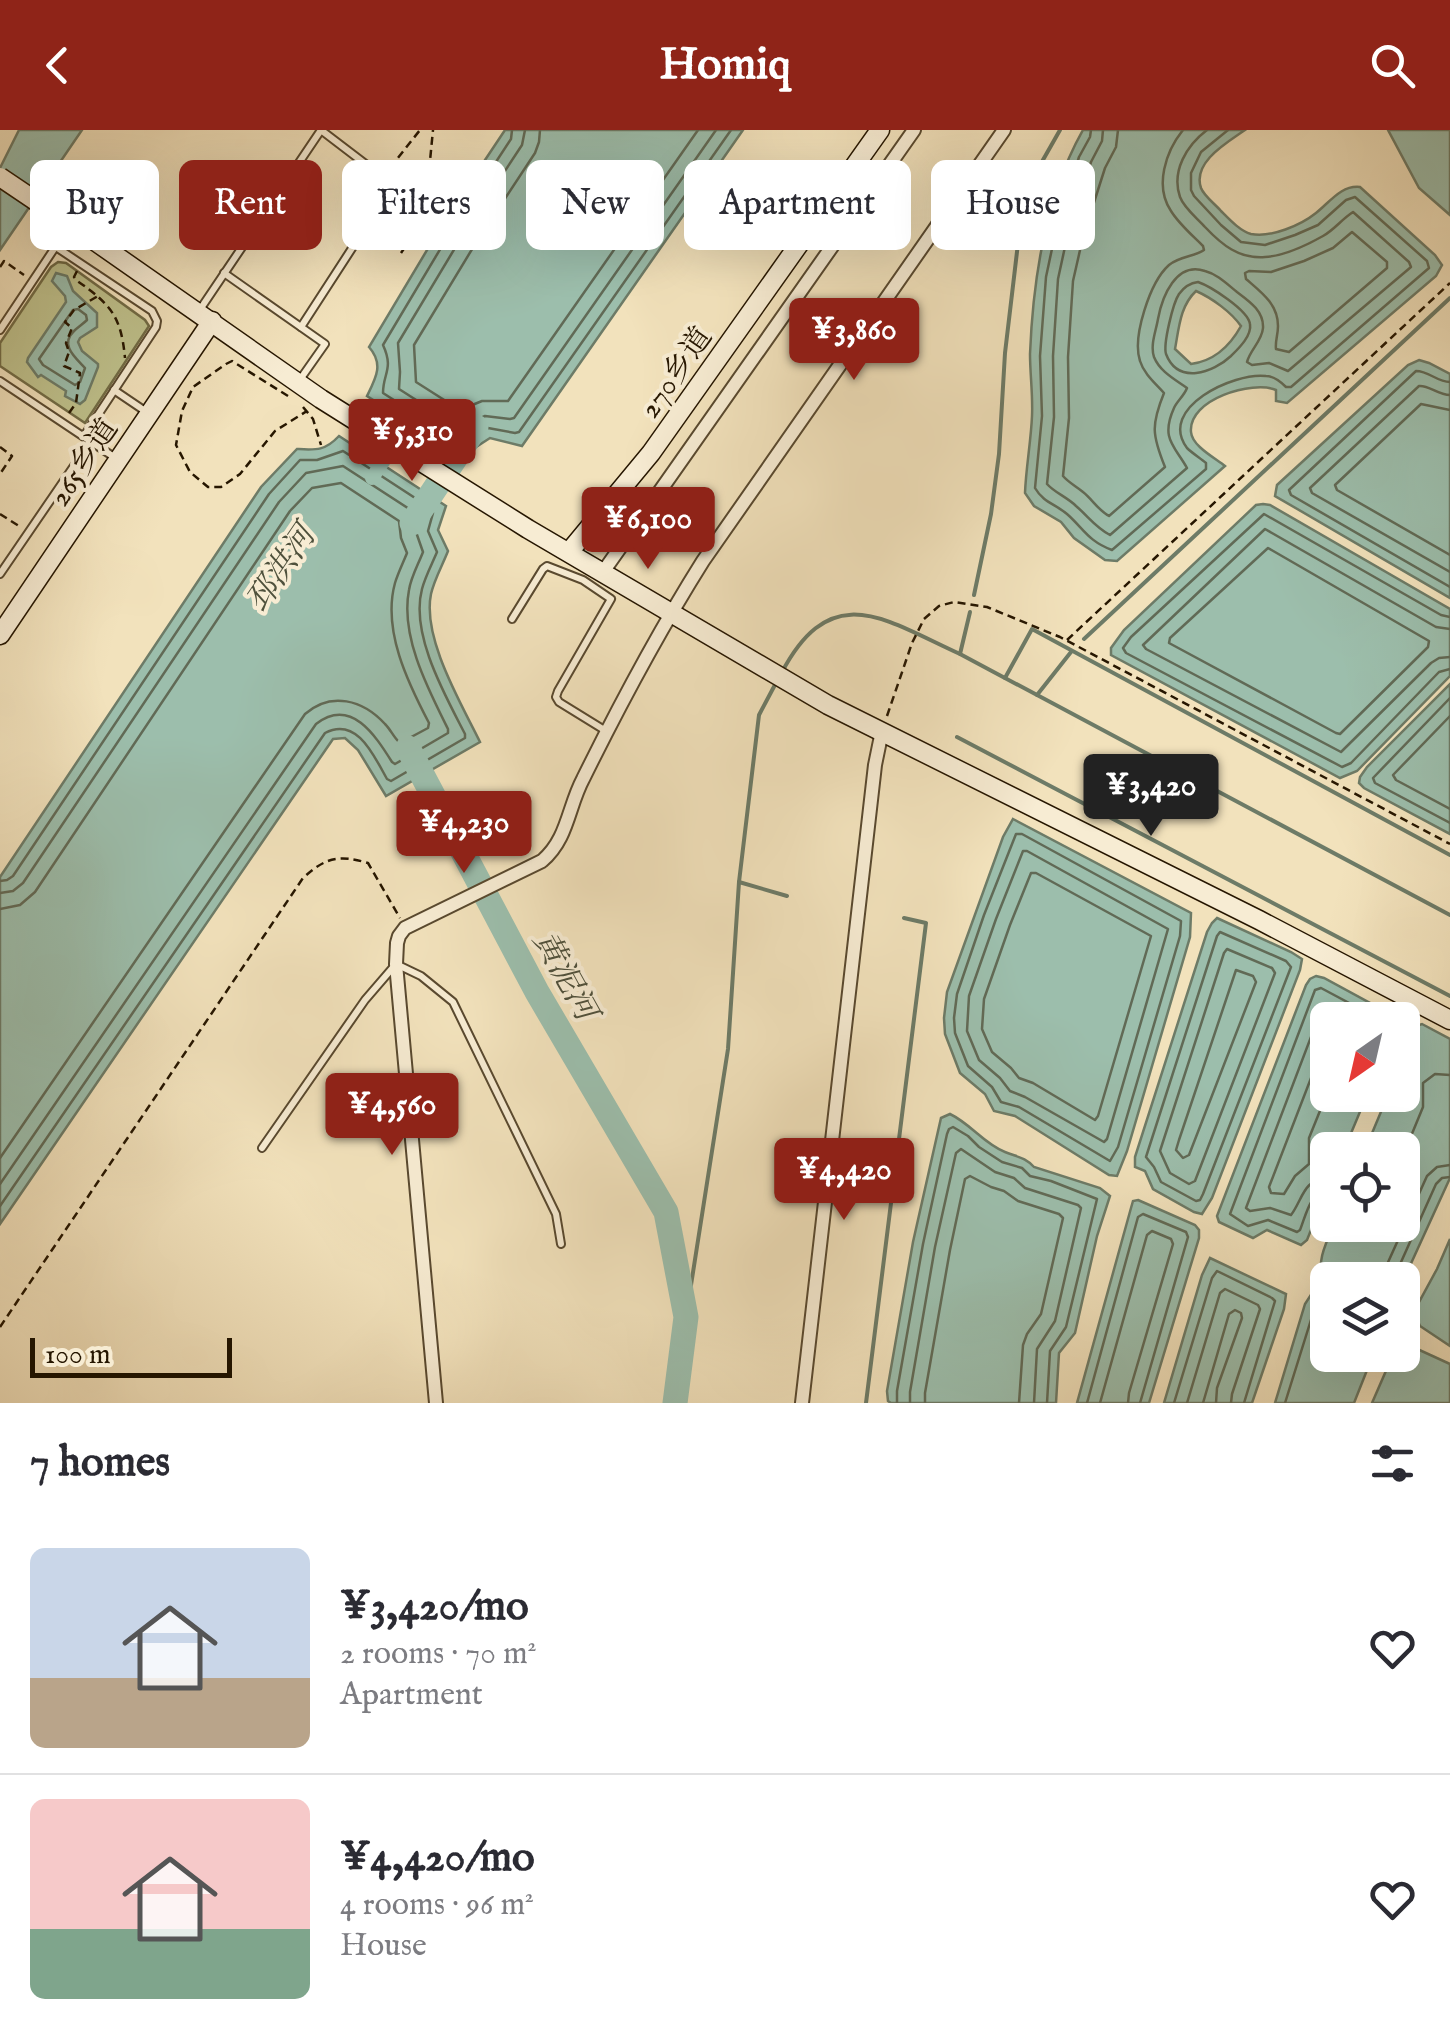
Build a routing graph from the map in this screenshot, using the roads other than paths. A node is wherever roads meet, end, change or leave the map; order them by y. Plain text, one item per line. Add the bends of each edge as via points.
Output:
1 (880, 130) edge
2 (914, 130) edge
3 (1004, 130) edge
4 (0, 177) edge
5 (54, 250) edge
6 (61, 250) edge
7 (224, 273) junction
8 (205, 316) junction
9 (301, 328) junction
10 (0, 330) edge
11 (0, 381) edge
12 (114, 390) junction
13 (295, 390) junction
14 (149, 414) junction
15 (87, 439) junction
16 (118, 459) junction
17 (616, 494) junction
18 (644, 513) junction
19 (569, 552) junction
20 (602, 572) junction
21 (0, 574) edge
22 (670, 613) junction
23 (512, 619) dead end
24 (0, 634) edge
25 (608, 731) junction
26 (882, 731) junction
27 (396, 964) junction
28 (1450, 1020) edge
29 (262, 1148) dead end
30 (561, 1244) dead end
31 (436, 1403) edge
32 (802, 1403) edge

1 - 17 street, 270乡道
2 - 18 street
3 - 22 street
4 - 8 street, bridge
5 - 10 lane
6 - 12 lane via 156,315 156,327
7 - 8 lane
7 - 9 lane
7 - 9 lane via 321,130 393,185
8 - 13 street
8 - 14 street, 265乡道
9 - 13 lane via 325,344
11 - 15 lane
12 - 14 lane
12 - 15 lane
13 - 19 street
14 - 16 street, 265乡道
15 - 16 lane
15 - 21 lane
16 - 24 street, 265乡道
17 - 18 street
17 - 19 street, 270乡道
18 - 20 street
19 - 20 street
20 - 22 street
22 - 25 street
22 - 26 street
23 - 25 lane via 548,566 611,599 556,697
25 - 27 street via 580,783 562,840 542,861 405,928
26 - 28 street
26 - 32 street
27 - 29 lane
27 - 30 lane via 453,1002 556,1214
27 - 31 street

